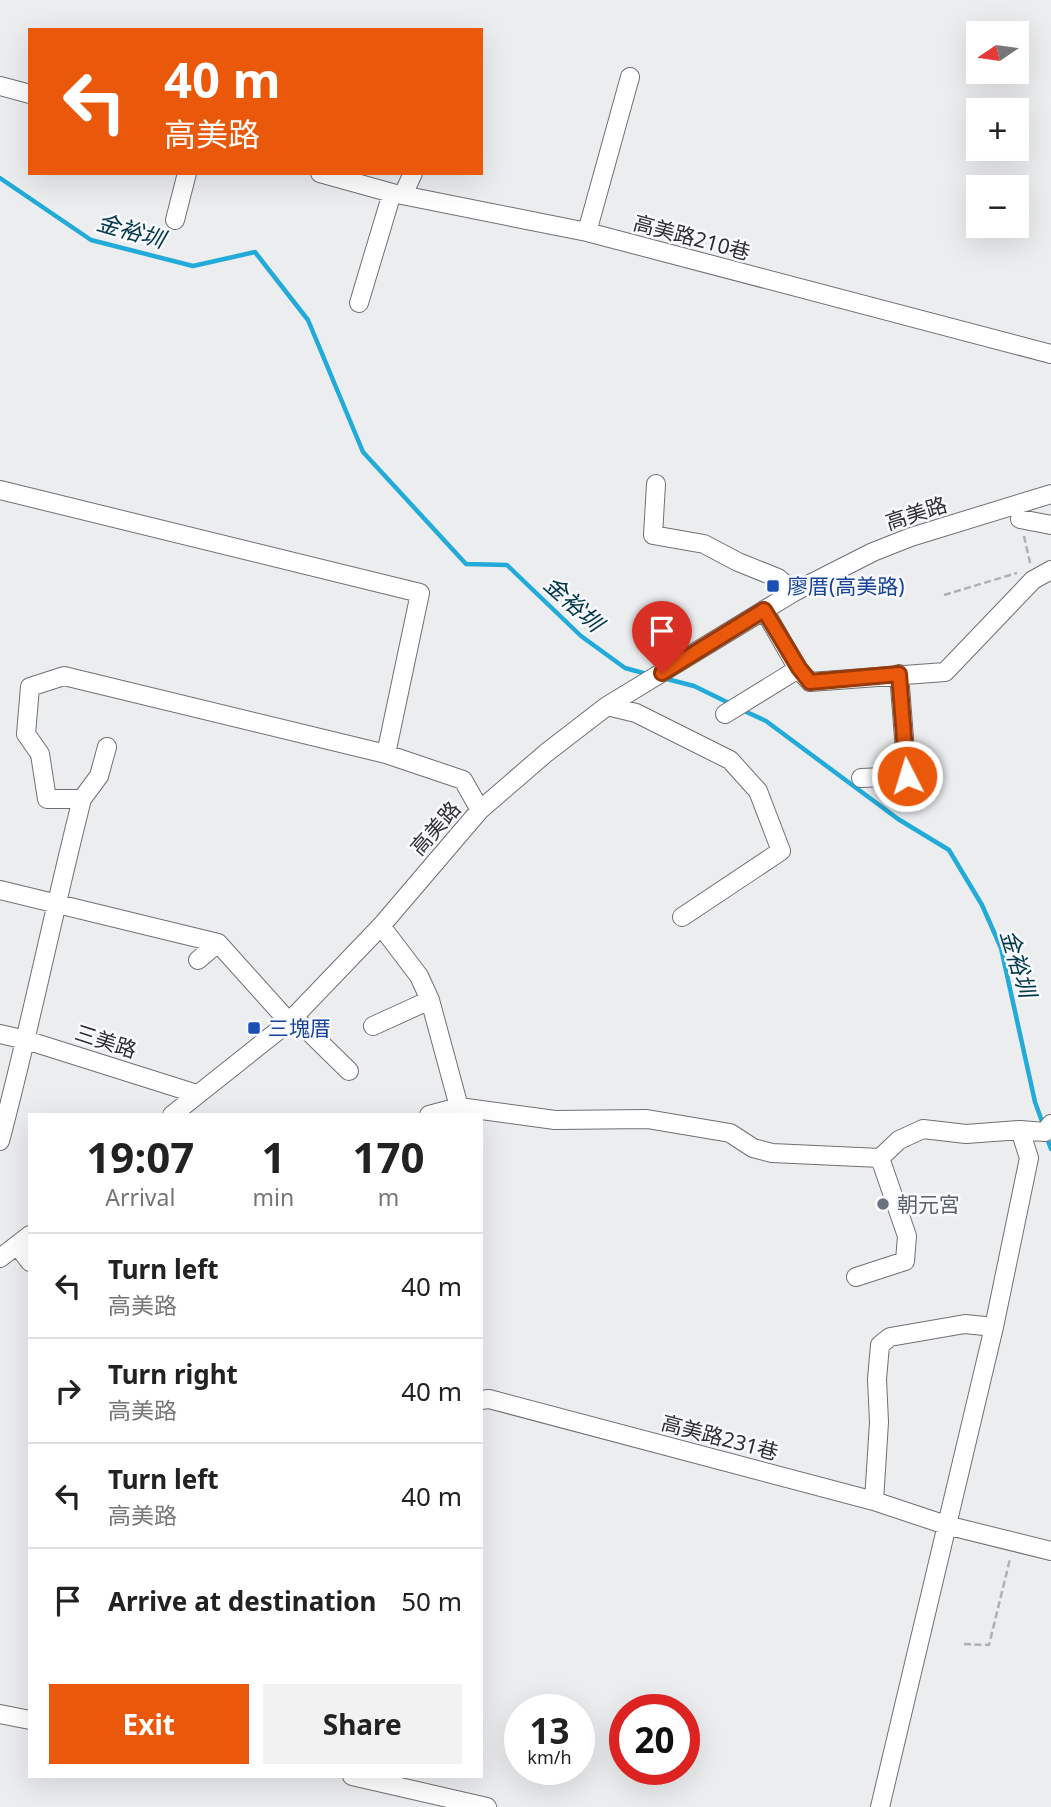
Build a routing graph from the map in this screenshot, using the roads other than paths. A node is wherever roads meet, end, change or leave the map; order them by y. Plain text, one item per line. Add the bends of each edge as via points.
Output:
1 (630, 77) dead end
2 (0, 86) edge
3 (28, 93) edge
4 (186, 175) edge
5 (327, 175) edge
6 (412, 175) edge
7 (398, 194) junction
8 (175, 220) dead end
9 (587, 232) junction
10 (359, 303) dead end
11 (1051, 354) edge
12 (656, 484) dead end
13 (0, 490) edge
14 (1051, 495) edge
15 (1020, 519) road end
16 (1051, 525) edge
17 (1051, 570) edge
18 (794, 592) junction
19 (764, 610) junction
20 (799, 668) junction
21 (899, 674) junction
22 (607, 706) junction
23 (725, 713) dead end
24 (107, 747) dead end
25 (386, 754) junction
26 (862, 778) dead end
27 (82, 799) junction
28 (480, 810) junction
29 (0, 890) edge
30 (55, 905) junction
31 (682, 917) dead end
32 (381, 926) junction
33 (218, 943) junction
34 (198, 960) dead end
35 (430, 1000) junction
36 (291, 1019) junction
37 (373, 1026) dead end
38 (0, 1034) edge
39 (26, 1040) junction
40 (349, 1071) dead end
41 (197, 1094) junction
42 (458, 1111) edge
43 (174, 1113) edge
44 (480, 1113) edge
45 (483, 1113) edge
46 (1051, 1124) edge
47 (1020, 1130) junction
48 (0, 1142) edge
49 (880, 1158) junction
50 (24, 1240) edge
51 (0, 1258) edge
52 (856, 1277) dead end
53 (994, 1327) junction
54 (483, 1400) edge
55 (874, 1501) junction
56 (946, 1525) junction
57 (1051, 1551) edge
58 (0, 1714) edge
59 (28, 1720) edge
60 (361, 1778) edge
61 (487, 1807) edge
62 (880, 1807) edge

1 - 9 street
2 - 3 street
4 - 8 street
5 - 7 street, 高美路210巷
6 - 7 street
7 - 9 street, 高美路210巷
7 - 10 street
9 - 11 street, 高美路210巷
12 - 18 street via 653,535 704,544 778,578
13 - 25 street via 420,593
14 - 18 street, 高美路 via 911,537
15 - 16 street
17 - 21 street via 1032,574 945,672
18 - 19 street, 高美路
19 - 20 street
19 - 22 street, 高美路
20 - 21 street via 810,682
20 - 23 street
21 - 26 street via 907,776
22 - 28 street, 高美路
22 - 31 street via 636,713 730,760 758,791 781,851
24 - 27 street via 99,776
25 - 27 street via 64,676 30,687 26,734 40,754 47,799
25 - 28 street via 463,780
27 - 30 street
28 - 32 street, 高美路
29 - 30 street
30 - 33 street
30 - 39 street
32 - 35 street via 419,976
32 - 36 street, 高美路
33 - 34 street
33 - 36 street
35 - 37 street
35 - 42 street
36 - 40 street
36 - 41 street, 高美路
38 - 39 street, 三美路
39 - 41 street, 三美路
39 - 48 street
41 - 43 street, 高美路
42 - 44 street
45 - 49 street via 555,1120 648,1119 730,1133 753,1148 772,1153
46 - 47 street via 1045,1132
47 - 49 street via 967,1134 923,1129 899,1140
47 - 53 street via 1029,1158
49 - 52 street via 907,1236 905,1261
50 - 51 street
53 - 55 street via 965,1324 890,1337 880,1345
53 - 56 street
54 - 55 street, 高美路231巷
55 - 56 street, 高美路231巷
56 - 57 street, 高美路231巷
56 - 62 street
58 - 59 street
60 - 61 street

